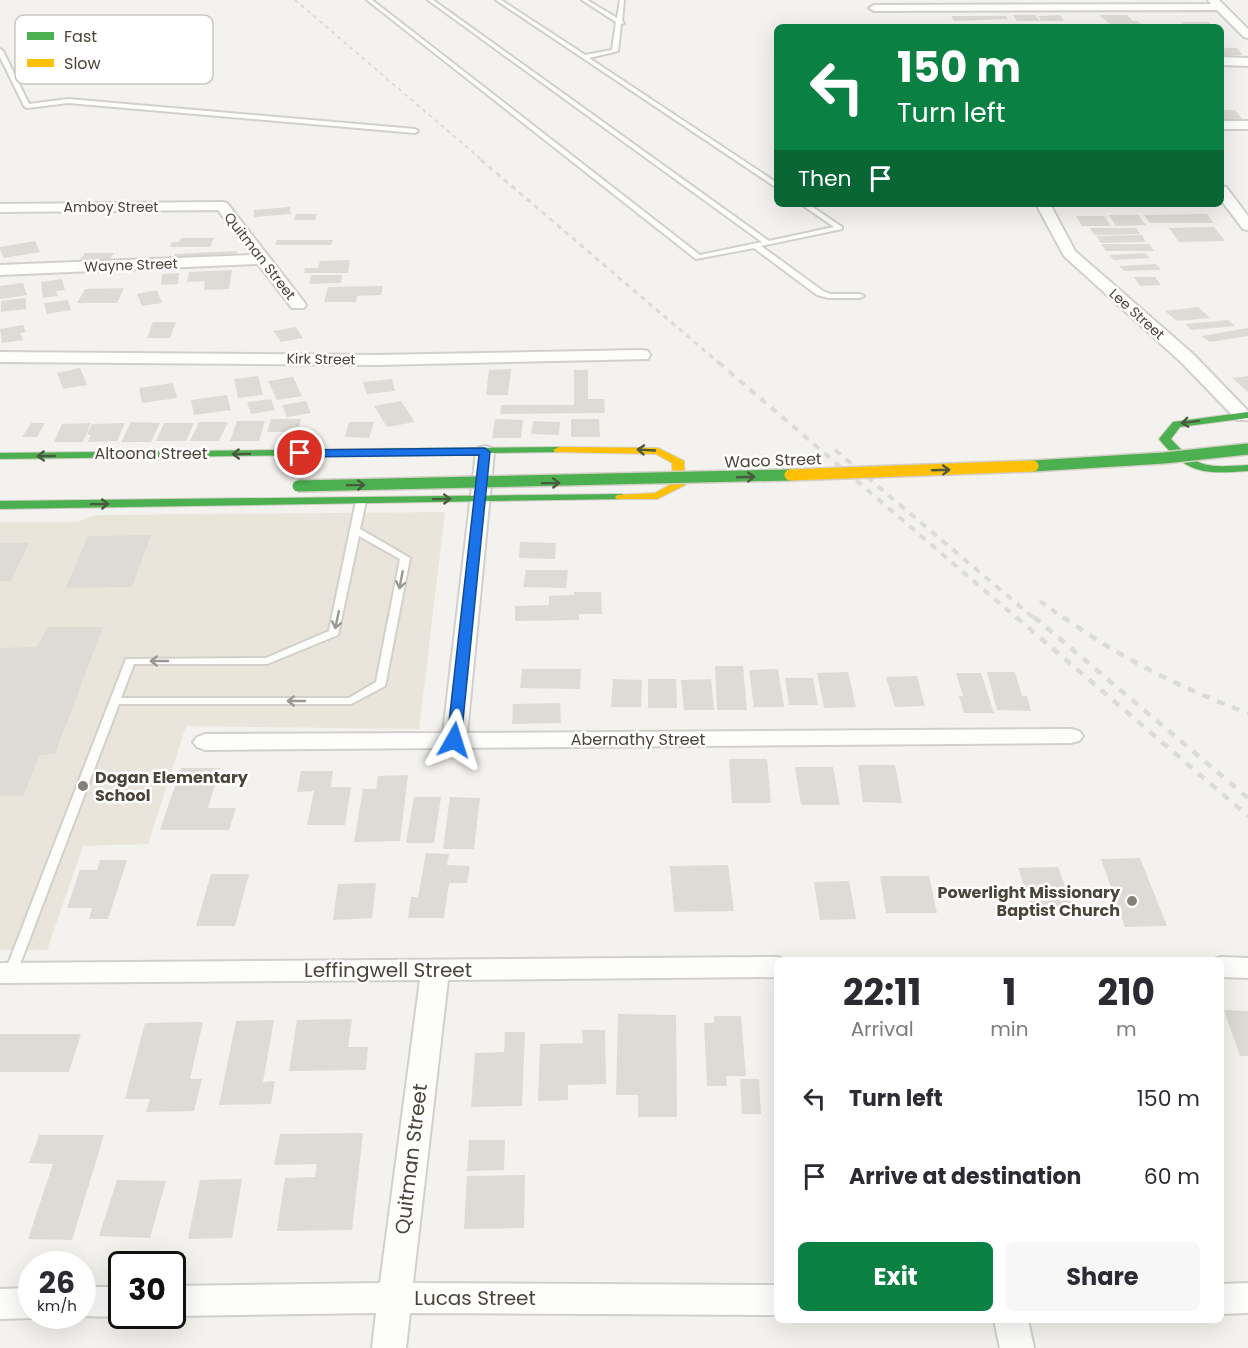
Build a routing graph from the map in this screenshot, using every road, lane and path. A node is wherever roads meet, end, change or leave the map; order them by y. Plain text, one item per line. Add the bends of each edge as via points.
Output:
1 (369, 0) edge
2 (430, 0) edge
3 (498, 0) edge
4 (584, 0) edge
5 (622, 0) edge
6 (1074, 4) edge
7 (1216, 4) edge
8 (874, 9) dead end
9 (936, 9) edge
10 (1088, 21) dead end
11 (621, 23) junction
12 (1248, 34) edge
13 (0, 51) edge
14 (584, 57) junction
15 (1224, 62) edge
16 (1248, 62) edge
17 (15, 82) edge
18 (16, 84) edge
19 (1224, 125) edge
20 (1248, 125) edge
21 (415, 131) dead end
22 (774, 184) edge
23 (1248, 202) edge
24 (1226, 203) edge
25 (222, 207) joint
26 (808, 207) edge
27 (1045, 207) edge
28 (0, 208) edge
29 (1248, 226) edge
30 (768, 243) junction
31 (756, 246) junction
32 (262, 259) junction
33 (0, 270) edge
34 (860, 296) dead end
35 (298, 305) dead end
36 (642, 355) dead end
37 (0, 357) edge
38 (1245, 415) edge
39 (1236, 436) dead end
40 (1155, 444) dead end
41 (1086, 449) dead end
42 (1248, 450) edge
43 (485, 452) junction
44 (0, 456) edge
45 (464, 468) dead end
46 (1248, 468) edge
47 (292, 486) dead end
48 (479, 499) junction
49 (361, 501) junction
50 (0, 505) edge
51 (355, 530) junction
52 (114, 701) junction
53 (1071, 736) dead end
54 (454, 740) junction
55 (205, 742) dead end
56 (774, 968) edge
57 (1224, 968) edge
58 (1248, 968) edge
59 (435, 969) junction
60 (5, 972) edge
61 (394, 1298) junction
62 (1248, 1298) edge
63 (1224, 1299) edge
64 (774, 1300) edge
65 (186, 1301) edge
66 (18, 1303) edge
67 (0, 1304) edge
68 (1012, 1323) edge
69 (389, 1348) edge
70 (1017, 1348) edge

1 - 31 lane via 699,257
2 - 30 lane
3 - 14 lane
4 - 11 lane
5 - 11 lane
6 - 7 street
6 - 9 street
6 - 10 street
7 - 12 street
8 - 9 street
11 - 14 lane via 615,51
13 - 17 lane
14 - 22 lane
15 - 16 street
18 - 21 lane via 27,106 68,101
19 - 20 street
23 - 24 street
24 - 29 street
25 - 28 street, Amboy Street
25 - 32 street, Quitman Street
26 - 30 lane via 840,228
27 - 38 street, Lee Street via 1069,253
30 - 31 lane
31 - 34 lane via 820,293
32 - 33 street, Wayne Street
32 - 35 street, Quitman Street
36 - 37 street, Kirk Street via 376,360
38 -> 46 main road via 1177,424 1165,439 1185,461 1212,470
39 - 40 main road
41 - 45 main road, Waco Street via 638,467
47 -> 42 main road, Waco Street, bridge via 580,483 806,475 1061,465
43 -> 44 main road
43 - 48 street
48 -> 43 main road via 657,496 680,485 678,461 658,450
49 -> 48 main road
48 - 54 street
50 -> 49 main road
49 - 51 lane
51 -> 52 lane via 334,633 267,661 130,661
51 -> 52 lane via 405,558 381,684 351,702
52 - 60 lane
53 - 54 street, Abernathy Street
54 - 55 street, Abernathy Street
56 - 59 street, Leffingwell Street
57 - 58 street
59 - 60 street, Leffingwell Street
59 - 61 street, Quitman Street
61 - 64 street, Lucas Street
61 - 65 street, Lucas Street
61 - 69 street, Quitman Street
62 - 63 street
66 - 67 street
68 - 70 street

